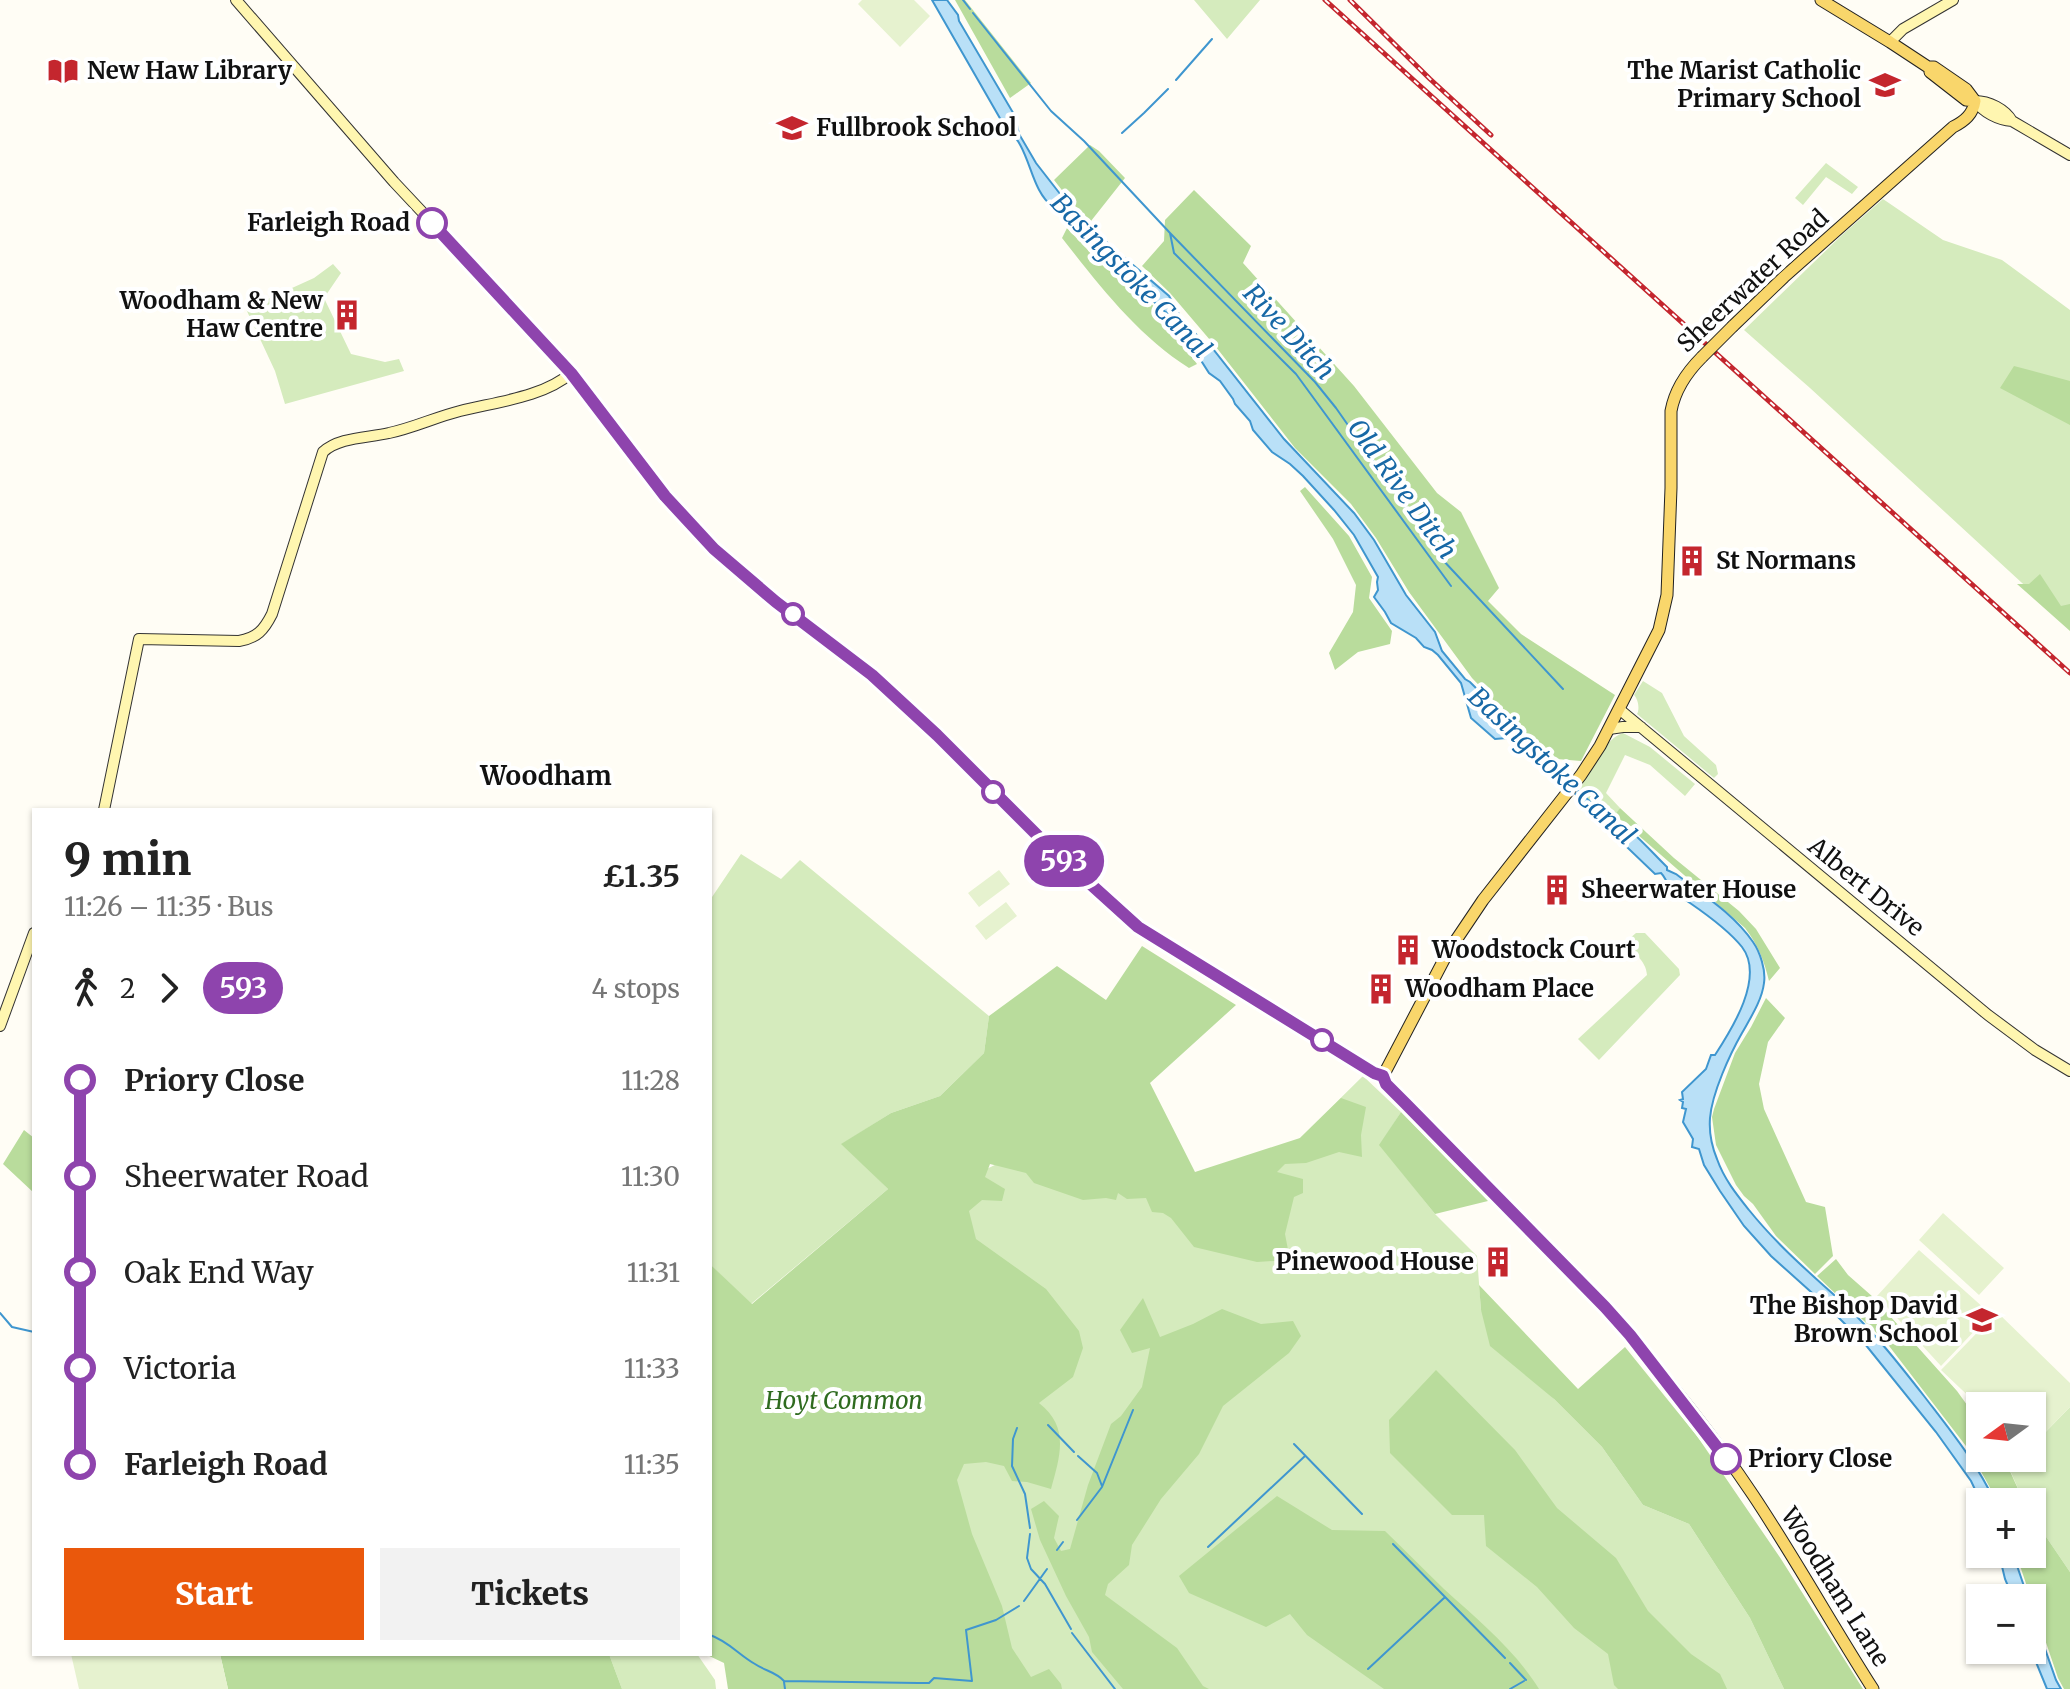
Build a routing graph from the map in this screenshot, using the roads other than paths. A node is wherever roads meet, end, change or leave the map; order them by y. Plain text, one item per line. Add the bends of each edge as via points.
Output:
1 (236, 0) edge
2 (1821, 0) edge
3 (1953, 0) edge
4 (1890, 42) junction
5 (1975, 101) junction
6 (2070, 155) edge
7 (571, 373) junction
8 (1619, 709) junction
9 (1641, 727) junction
10 (1609, 729) junction
11 (104, 808) edge
12 (32, 938) edge
13 (0, 1026) edge
14 (2070, 1071) edge
15 (1383, 1076) junction
16 (1873, 1689) edge

1 - 7 main road, Woodham Lane via 394,182
2 - 4 main road
3 - 4 main road
4 - 5 main road via 1966,100
5 - 6 main road
5 - 8 main road, Sheerwater Road, bridge via 1971,114 1784,277 1683,379 1671,411 1665,611
7 - 11 main road via 549,388 327,448 265,628 239,641 139,639
7 - 15 main road, Woodham Lane via 665,496 714,549 872,675 1138,927
8 - 9 main road, Albert Drive
8 - 10 main road, Sheerwater Road
9 - 10 main road
9 - 14 main road, Albert Drive via 1988,1015
10 - 15 main road, Sheerwater Road via 1448,952
12 - 13 main road
15 - 16 main road, Woodham Lane via 1605,1307 1687,1407 1752,1494

